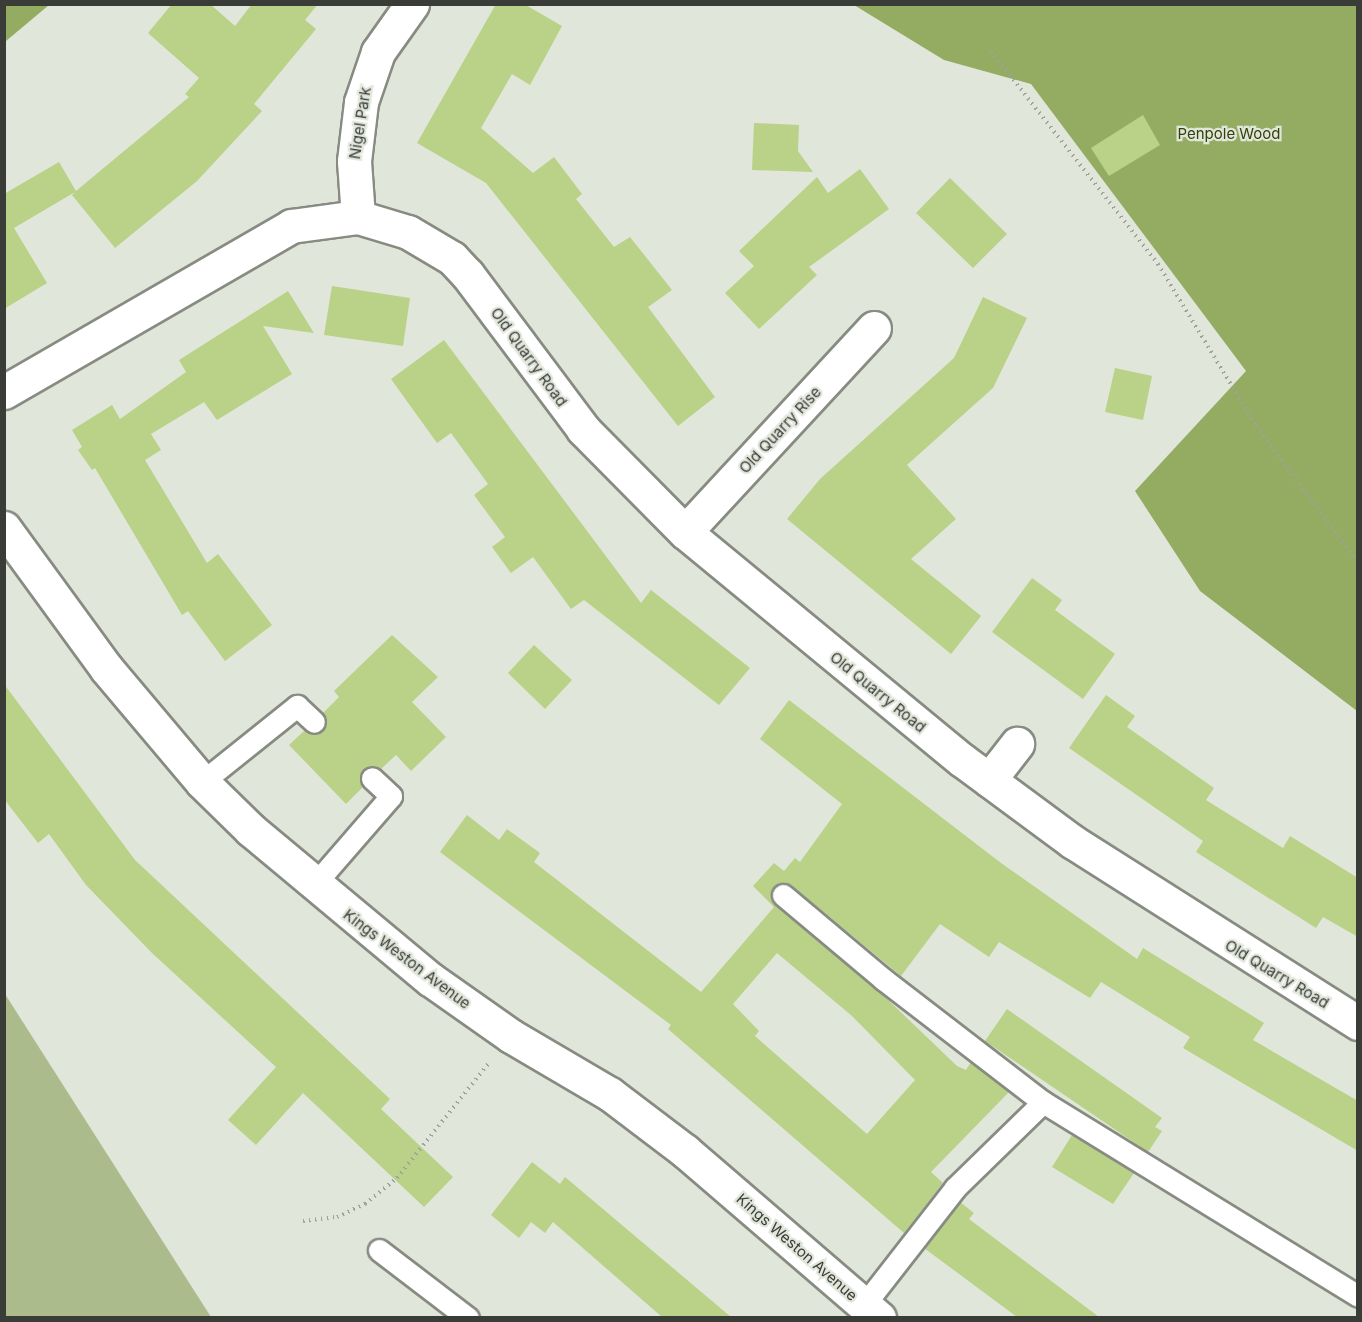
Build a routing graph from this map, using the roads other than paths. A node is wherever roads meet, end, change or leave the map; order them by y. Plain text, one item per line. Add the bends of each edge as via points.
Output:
1 (412, 4) edge
2 (358, 217) junction
3 (874, 328) dead end
4 (4, 392) edge
5 (4, 528) edge
6 (685, 532) junction
7 (314, 722) dead end
8 (1017, 744) dead end
9 (372, 778) dead end
10 (989, 780) junction
11 (202, 782) junction
12 (313, 886) junction
13 (783, 895) dead end
14 (1358, 1023) edge
15 (1043, 1102) junction
16 (379, 1250) dead end
17 (1358, 1296) edge
18 (871, 1311) edge
19 (468, 1317) edge

1 - 2 street, Nigel Park via 378,52 361,102 354,161
2 - 4 street, Old Quarry Road via 312,220 272,235
2 - 6 street, Old Quarry Road via 408,232 452,258 583,429
3 - 6 street, Old Quarry Rise
5 - 11 street, Kings Weston Avenue via 106,668
6 - 10 street, Old Quarry Road
7 - 11 lane via 297,706
8 - 10 street
9 - 12 lane via 391,796
10 - 14 street, Old Quarry Road via 1159,900
11 - 12 street, Kings Weston Avenue
12 - 18 street, Kings Weston Avenue via 430,979 511,1036 610,1094 685,1151
13 - 15 lane via 883,979
15 - 17 lane
15 - 18 lane via 955,1188
16 - 19 lane

